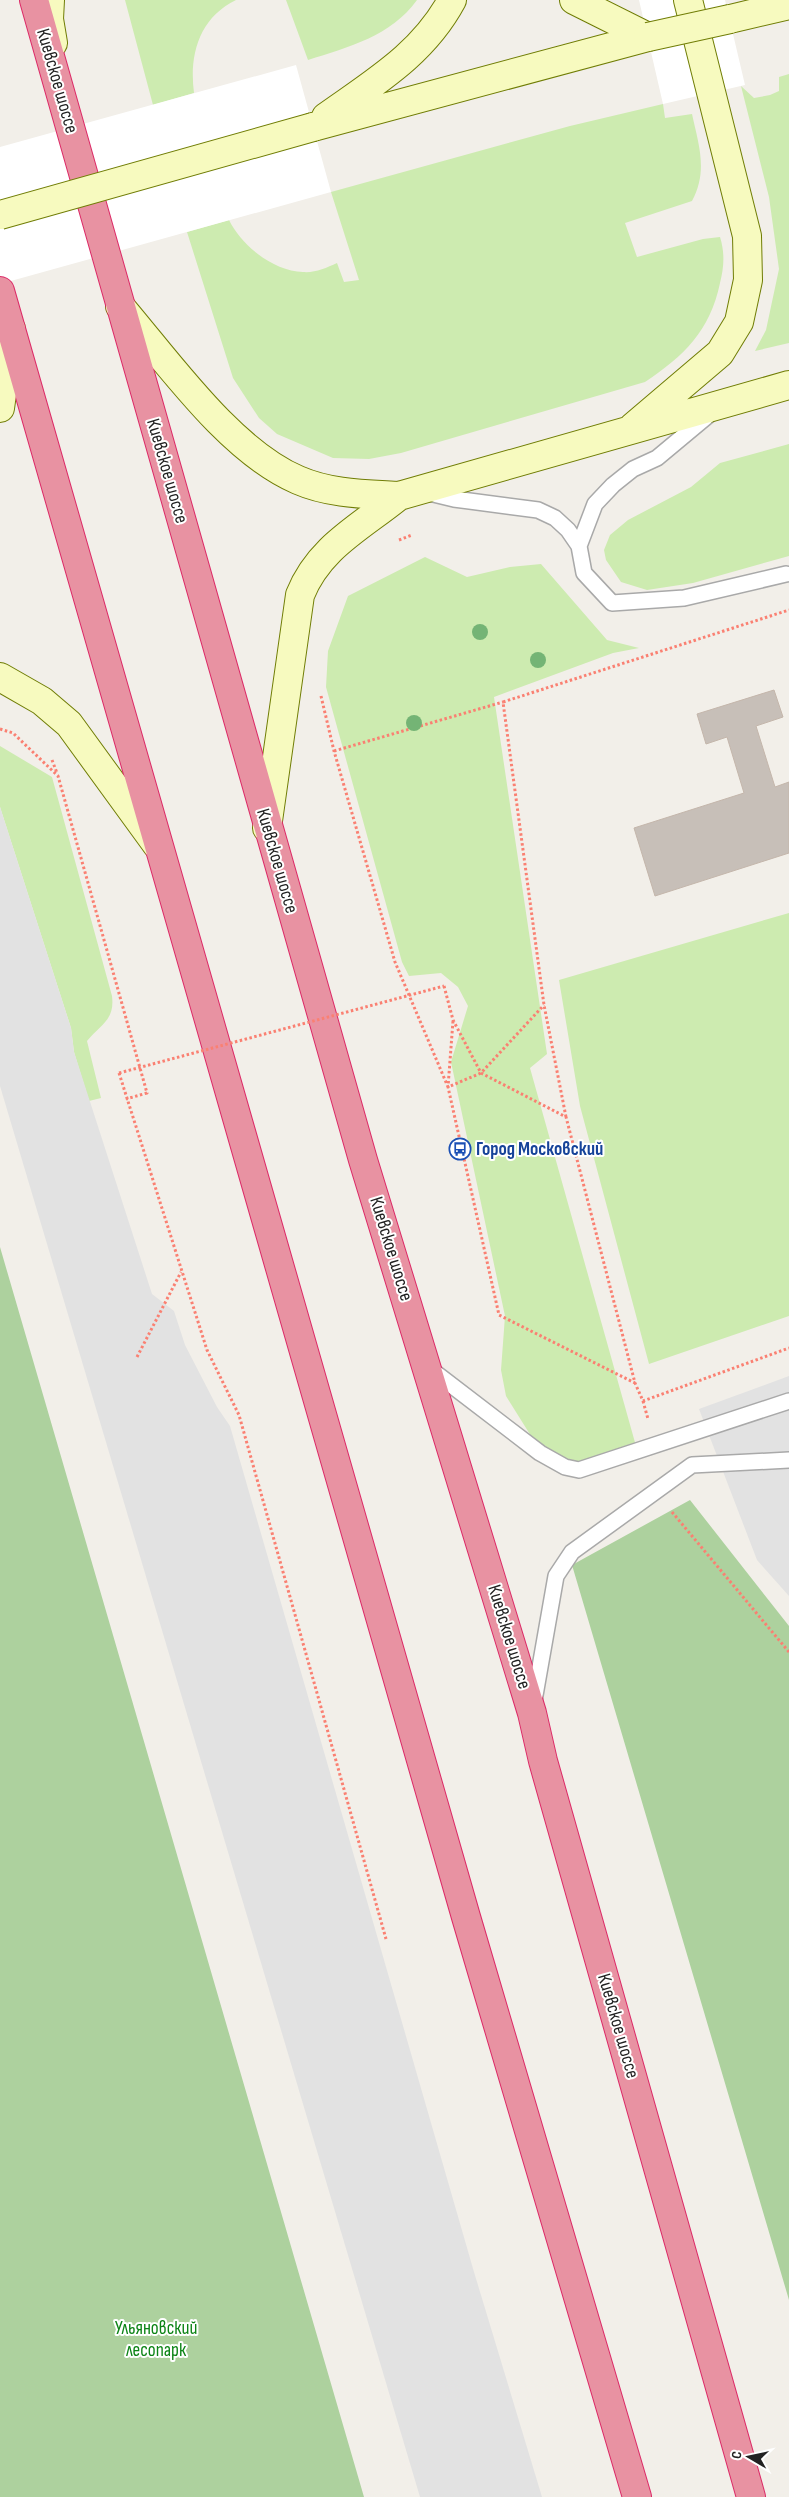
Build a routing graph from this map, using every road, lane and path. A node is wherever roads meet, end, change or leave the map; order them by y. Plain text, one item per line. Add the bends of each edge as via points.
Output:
1 (34, 0) edge
2 (50, 0) edge
3 (452, 0) edge
4 (574, 0) edge
5 (688, 0) edge
6 (789, 5) edge
7 (741, 17) junction
8 (789, 17) edge
9 (648, 37) junction
10 (59, 89) junction
11 (313, 127) junction
12 (0, 215) edge
13 (0, 291) edge
14 (120, 306) junction
15 (11, 329) junction
16 (789, 386) edge
17 (722, 404) junction
18 (0, 408) edge
19 (629, 432) junction
20 (409, 493) junction
21 (412, 536) dead end
22 (397, 540) dead end
23 (579, 546) junction
24 (786, 574) dead end
25 (789, 610) edge
26 (0, 677) edge
27 (320, 691) dead end
28 (503, 702) junction
29 (0, 729) edge
30 (334, 751) junction
31 (267, 828) junction
32 (160, 848) junction
33 (544, 1005) junction
34 (453, 1020) junction
35 (481, 1073) junction
36 (448, 1087) junction
37 (126, 1099) junction
38 (566, 1117) junction
39 (181, 1271) junction
40 (789, 1348) edge
41 (137, 1357) dead end
42 (428, 1367) junction
43 (635, 1383) junction
44 (643, 1401) junction
45 (789, 1401) edge
46 (654, 1445) junction
47 (789, 1460) edge
48 (664, 1484) junction
49 (789, 1652) edge
50 (532, 1713) junction
51 (386, 1939) dead end
52 (637, 2497) edge
53 (751, 2497) edge

1 - 10 highway, Киевское шоссе
2 - 10 main road via 49,19
3 - 11 main road via 420,47
4 - 9 main road
5 - 19 main road via 747,236 748,280 739,322 720,353
6 - 7 main road
7 - 8 main road
7 - 9 main road, bridge
9 - 11 main road
10 - 14 highway, Киевское шоссе
11 - 12 main road, bridge
13 - 15 highway
14 - 20 main road via 210,412 265,462 300,481 340,492
14 - 31 highway, Киевское шоссе
15 - 18 main road
15 - 32 highway
16 - 17 main road
17 - 19 main road
17 - 23 lane via 657,458 633,468 613,485 596,504
19 - 20 main road
20 - 23 lane via 538,510 555,518
20 - 31 main road via 327,550 307,578 300,595
21 - 22 path
23 - 24 lane via 584,573 612,603 684,598
25 - 28 path
26 - 32 main road via 34,696 69,724
27 - 30 path
28 - 30 path
28 - 33 path
29 - 37 path via 13,733 58,776 147,1093
30 - 36 path via 395,962
31 - 42 highway, Киевское шоссе via 363,1160
32 - 52 highway via 466,1917
33 - 35 path
33 - 38 path
34 - 35 path
34 - 36 path
34 - 37 path, bridge via 444,986 119,1073
35 - 36 path
35 - 38 path
36 - 43 path via 499,1315
37 - 39 path
38 - 43 path
39 - 41 path
39 - 51 path via 207,1350 239,1415
40 - 44 path
42 - 46 lane via 540,1453 566,1468 579,1470
42 - 50 highway, Киевское шоссе
43 - 44 path
44 - 46 path
45 - 46 lane
47 - 48 lane via 692,1464
48 - 49 path via 671,1511
48 - 50 lane via 572,1552 556,1576
50 - 53 highway, Киевское шоссе

